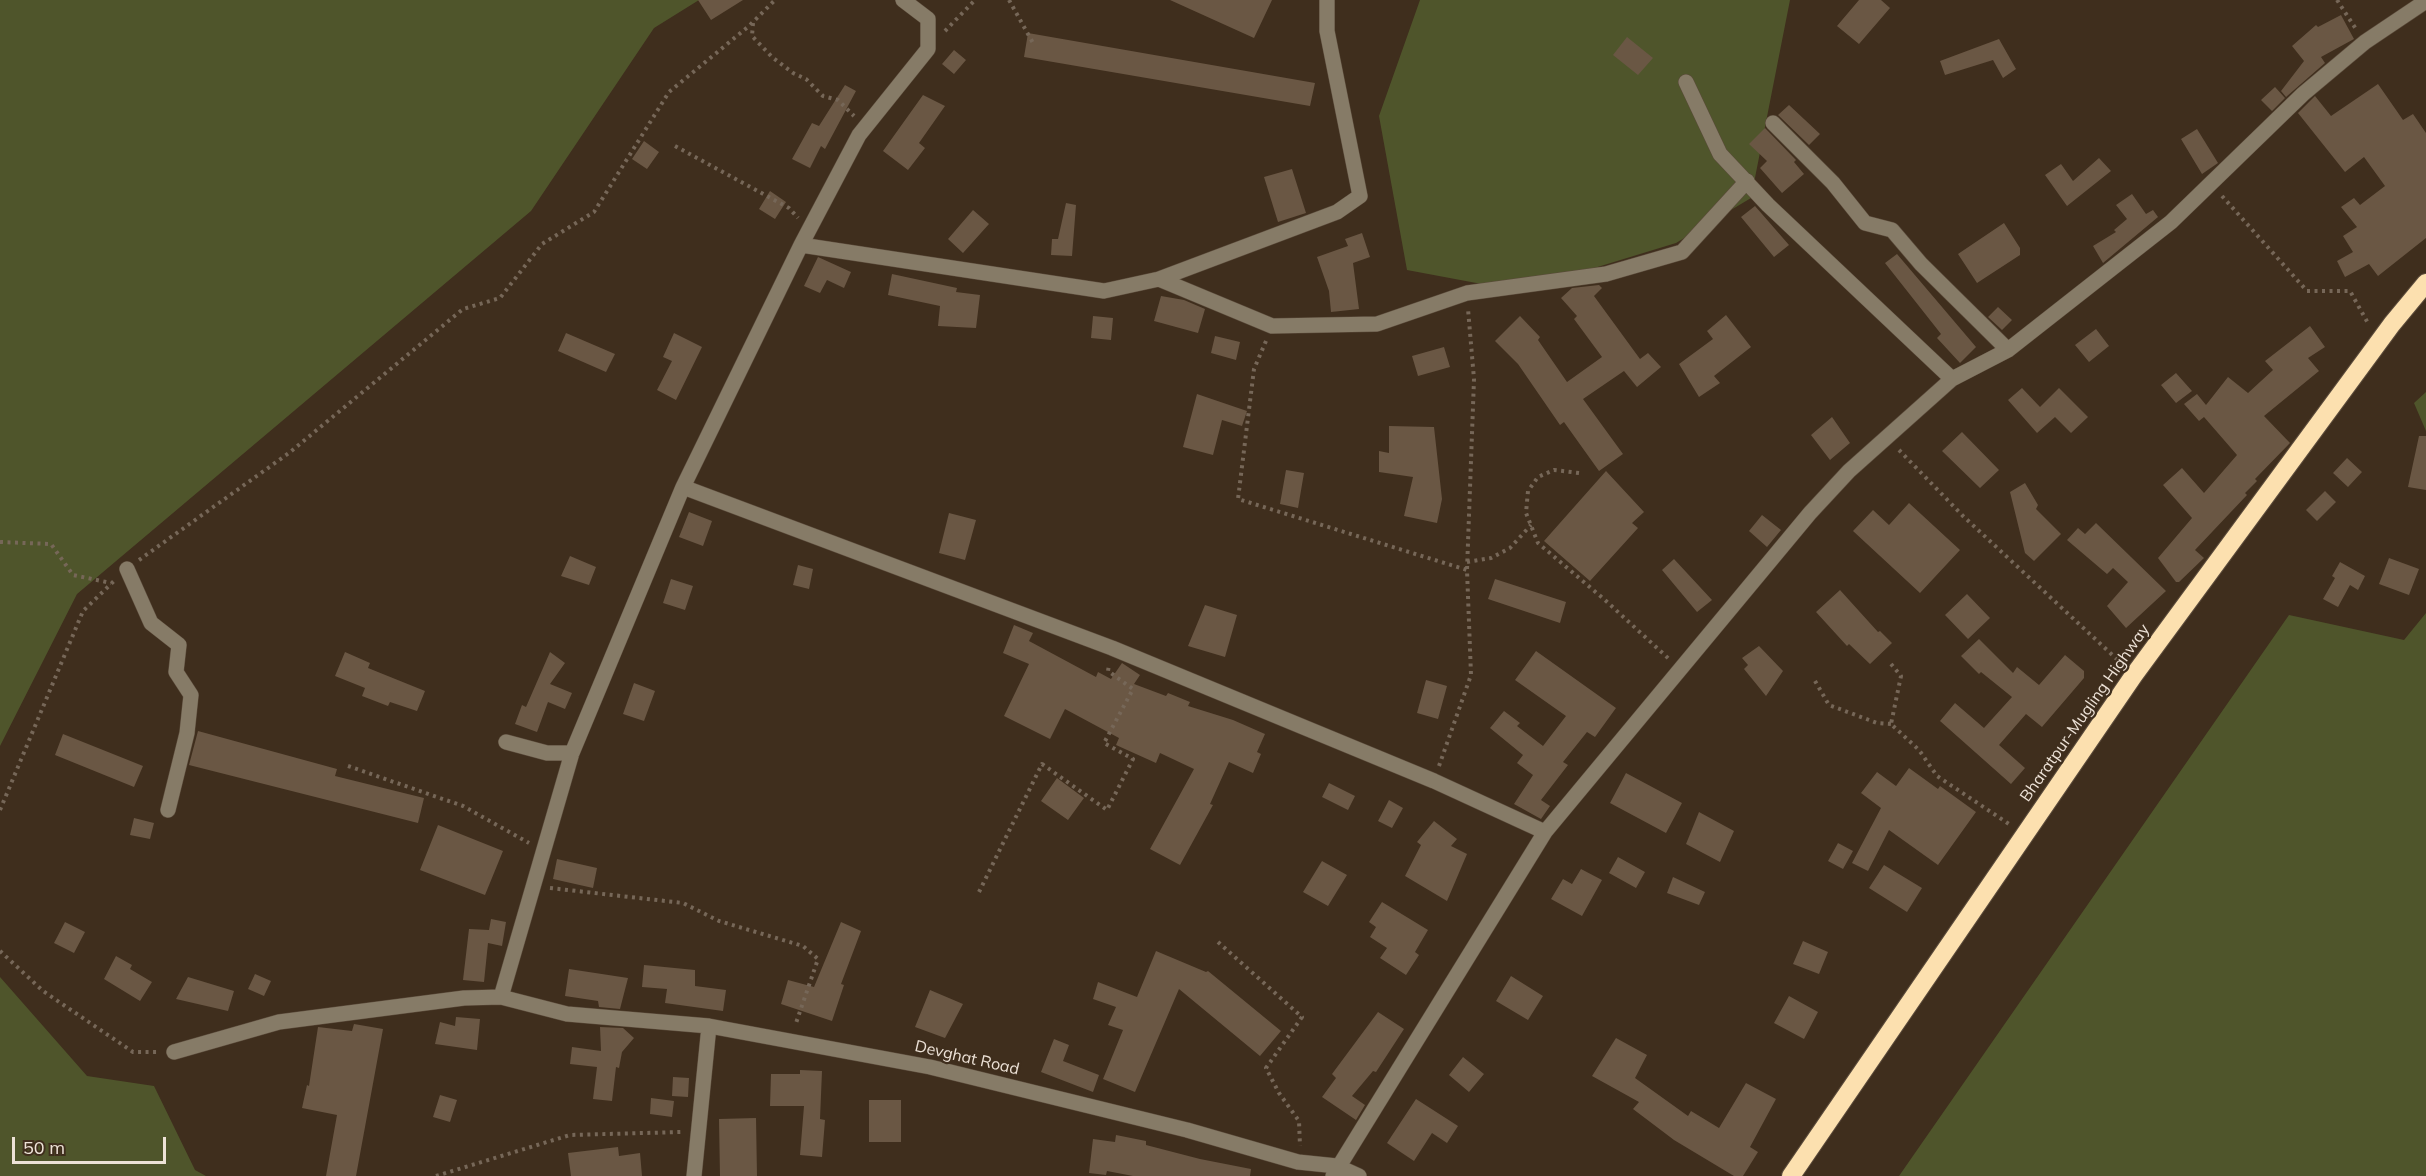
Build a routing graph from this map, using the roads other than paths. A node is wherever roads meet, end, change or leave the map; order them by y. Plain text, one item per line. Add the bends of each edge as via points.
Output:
1 (903, 0) edge
2 (1327, 0) edge
3 (2426, 1) edge
4 (1686, 82) dead end
5 (1773, 123) dead end
6 (1747, 182) junction
7 (801, 245) junction
8 (1159, 279) junction
9 (2426, 282) edge
10 (2008, 350) junction
11 (1952, 379) junction
12 (683, 487) junction
13 (127, 569) road end
14 (506, 742) dead end
15 (572, 753) junction
16 (168, 810) dead end
17 (1545, 832) junction
18 (501, 997) junction
19 (709, 1026) junction
20 (174, 1052) road end
21 (1335, 1171) edge
22 (694, 1176) edge
23 (1359, 1176) edge
24 (1791, 1176) edge

1 - 7 street via 928,19 928,48 859,135
2 - 8 street via 1327,31 1360,196 1337,212
3 - 10 street via 2365,42 2303,94 2170,222
4 - 6 street via 1720,154
5 - 10 street via 1833,183 1865,224 1892,230
6 - 8 street via 1682,252 1606,274 1467,293 1377,324 1272,326
6 - 11 street
7 - 8 street via 1104,291
7 - 12 street
9 - 24 highway, Bharatpur-Mugling Highway via 2134,675
10 - 11 street
11 - 17 street via 1886,436 1810,513
12 - 15 street
12 - 17 street via 1112,648 1434,781
13 - 16 street via 151,623 179,645 176,672 191,695 187,733
14 - 15 street via 547,753
15 - 18 street
17 - 21 street
18 - 19 street, Devghat Road via 567,1014
18 - 20 street, Devghat Road via 464,998 279,1022
19 - 21 street, Devghat Road via 941,1070
19 - 22 street
21 - 23 street, Devghat Road

